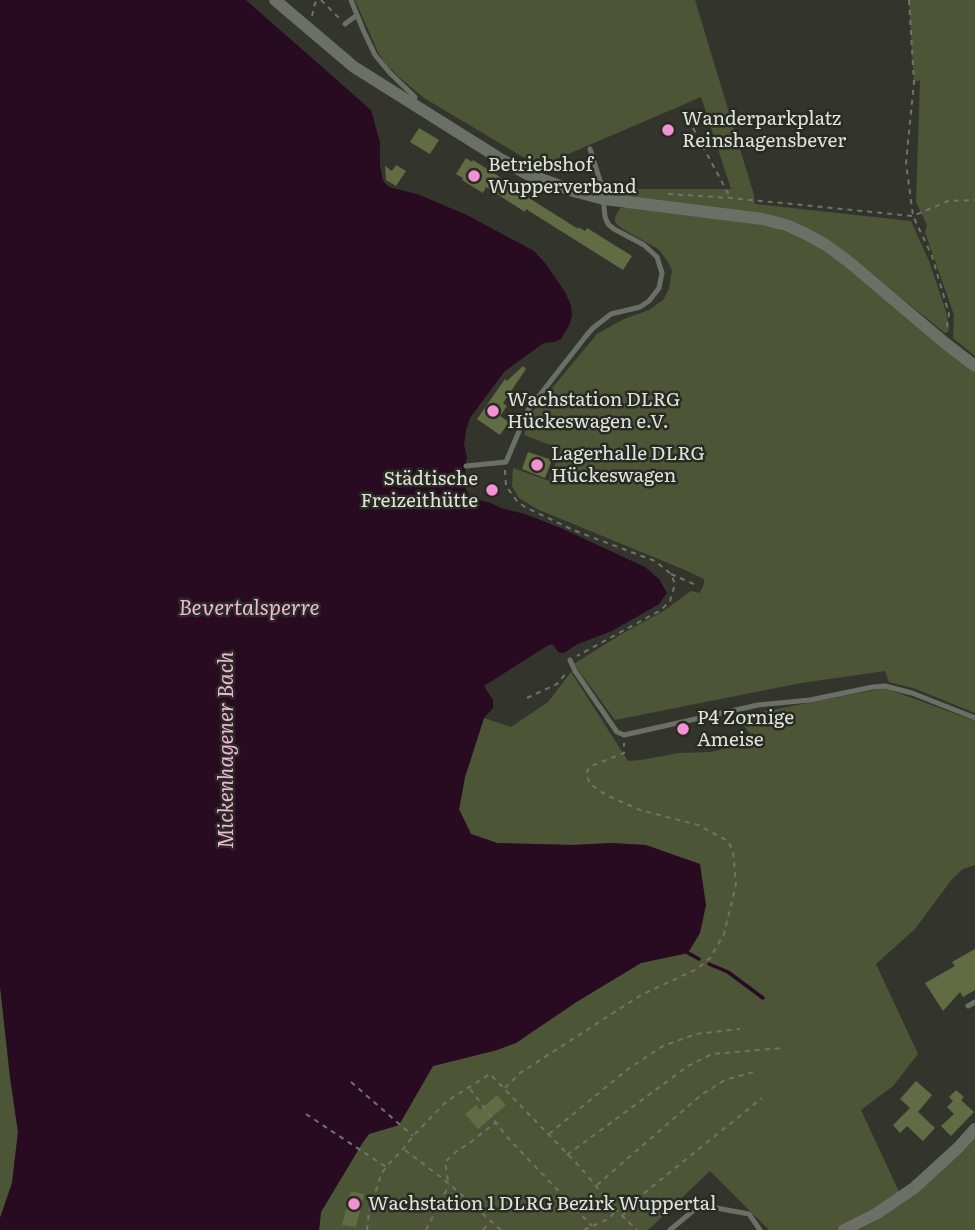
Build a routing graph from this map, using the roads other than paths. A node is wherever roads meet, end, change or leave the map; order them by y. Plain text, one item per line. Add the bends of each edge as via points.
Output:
1 (275, 0) edge
2 (351, 0) edge
3 (357, 15) junction
4 (345, 24) road end
5 (414, 106) junction
6 (590, 149) dead end
7 (604, 200) junction
8 (975, 366) edge
9 (466, 466) dead end
10 (571, 662) road end
11 (975, 718) edge
12 (975, 1002) edge
13 (968, 1006) dead end
14 (975, 1129) edge
15 (670, 1230) edge
16 (760, 1230) edge
17 (845, 1230) edge

1 - 5 street via 354,67
2 - 3 lane
3 - 4 lane
3 - 5 lane via 375,55 415,97
5 - 7 street via 529,175
6 - 7 lane
7 - 8 street via 786,225 849,262
7 - 9 lane via 608,224 657,257 662,272 659,288 640,307 611,314 593,328 528,410 506,462
10 - 11 lane via 617,732 624,735 758,705 873,687 912,692
12 - 13 lane
14 - 17 street via 914,1188
15 - 16 lane via 700,1205 749,1214

